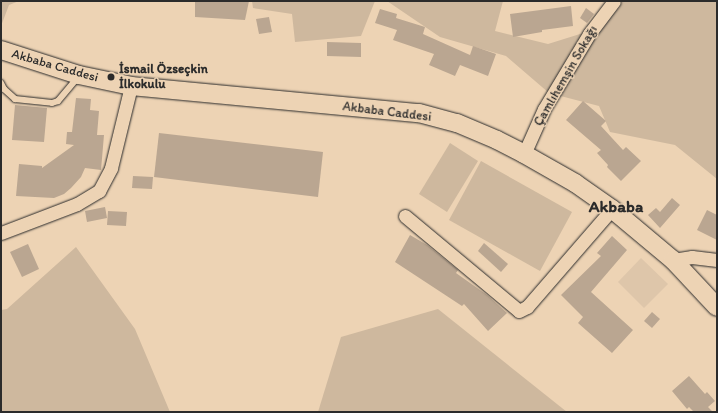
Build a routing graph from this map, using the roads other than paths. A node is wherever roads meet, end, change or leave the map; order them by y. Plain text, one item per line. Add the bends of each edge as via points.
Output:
1 (614, 1) edge
2 (1, 50) edge
3 (80, 75) junction
4 (1, 83) edge
5 (131, 86) junction
6 (524, 154) junction
7 (612, 209) junction
8 (405, 216) dead end
9 (1, 233) edge
10 (673, 260) junction
11 (717, 260) edge
12 (717, 307) edge

1 - 6 street, Çamlıhemşin Sokağı via 589,34 544,109
2 - 3 main road, Akbaba Caddesi
3 - 4 lane via 58,101 52,103 15,99
3 - 5 main road, Akbaba Caddesi
5 - 6 main road, Akbaba Caddesi via 419,113 463,126
5 - 9 street via 112,168 99,191 76,204
6 - 7 main road, Akbaba Caddesi via 575,183
7 - 8 street via 527,307 519,311
7 - 10 main road, Akbaba Caddesi
10 - 11 street
10 - 12 main road, Akbaba Caddesi

